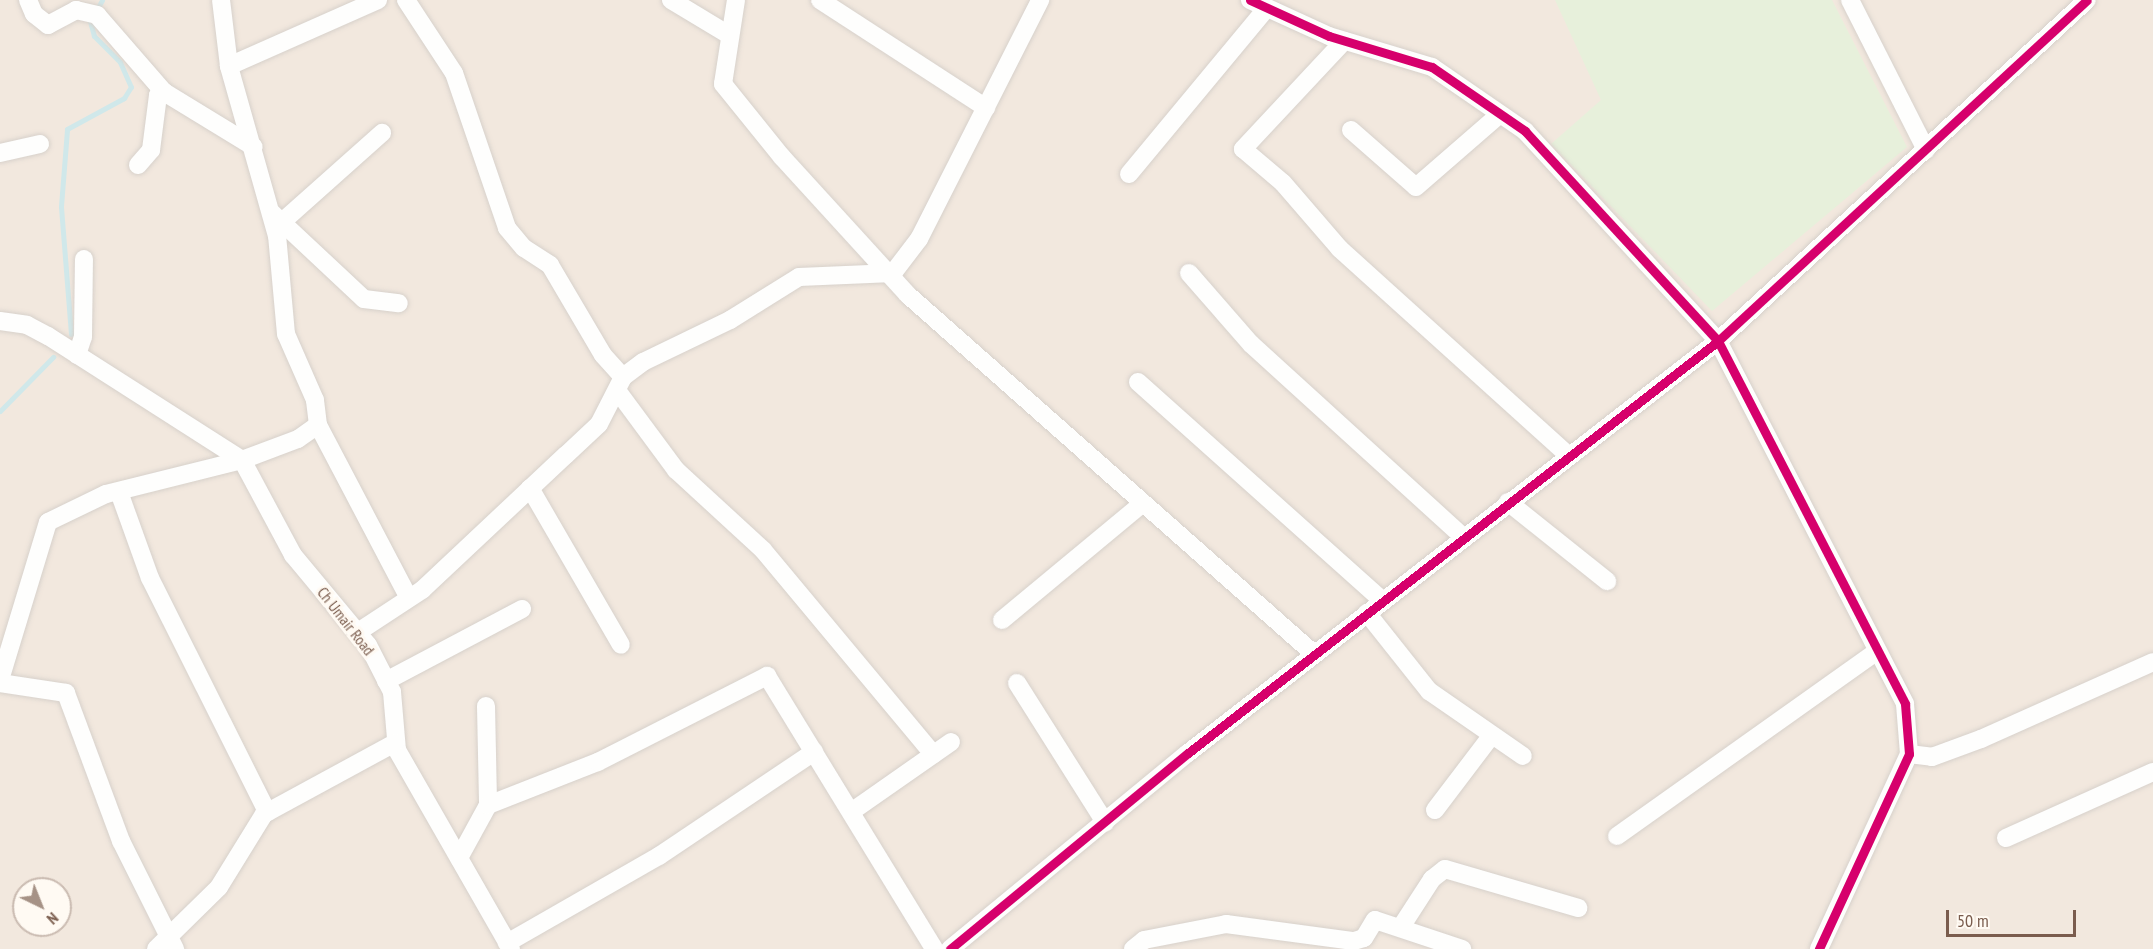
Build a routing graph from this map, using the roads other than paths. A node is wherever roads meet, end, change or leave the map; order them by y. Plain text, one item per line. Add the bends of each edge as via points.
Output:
1 (28, 0) edge
2 (221, 0) edge
3 (378, 0) edge
4 (406, 0) edge
5 (671, 0) edge
6 (736, 0) edge
7 (820, 0) edge
8 (1040, 0) edge
9 (1250, 0) edge
10 (1850, 0) edge
11 (2087, 0) edge
12 (1274, 6) edge
13 (729, 35) junction
14 (1344, 41) junction
15 (230, 66) junction
16 (164, 92) junction
17 (986, 108) junction
18 (1500, 114) junction
19 (1351, 130) dead end
20 (381, 133) dead end
21 (40, 144) dead end
22 (254, 147) junction
23 (1926, 150) junction
24 (0, 153) edge
25 (138, 165) dead end
26 (1129, 174) dead end
27 (277, 217) junction
28 (84, 260) dead end
29 (893, 273) junction
30 (1189, 273) dead end
31 (399, 303) dead end
32 (0, 321) edge
33 (1718, 341) junction
34 (77, 355) junction
35 (1138, 382) dead end
36 (621, 385) junction
37 (318, 425) junction
38 (1568, 455) junction
39 (242, 460) junction
40 (530, 488) junction
41 (119, 492) junction
42 (1143, 502) junction
43 (1508, 502) junction
44 (1463, 537) junction
45 (1607, 581) dead end
46 (409, 598) junction
47 (1383, 600) junction
48 (522, 609) dead end
49 (1366, 613) junction
50 (1002, 620) dead end
51 (358, 632) junction
52 (621, 645) dead end
53 (1877, 651) junction
54 (1314, 654) junction
55 (2153, 662) edge
56 (0, 681) edge
57 (386, 681) junction
58 (1017, 683) dead end
59 (486, 706) dead end
60 (1492, 735) junction
61 (951, 742) dead end
62 (395, 743) junction
63 (814, 752) junction
64 (933, 754) junction
65 (1909, 754) junction
66 (1523, 756) dead end
67 (2153, 772) edge
68 (488, 805) junction
69 (1435, 810) dead end
70 (267, 812) junction
71 (851, 812) junction
72 (1105, 822) junction
73 (1617, 837) dead end
74 (2006, 838) dead end
75 (459, 858) junction
76 (1578, 909) dead end
77 (1401, 927) junction
78 (1300, 942) edge
79 (173, 943) edge
80 (509, 946) edge
81 (156, 949) edge
82 (934, 949) edge
83 (950, 949) edge
84 (1133, 949) edge
85 (1462, 949) edge
86 (1819, 949) edge

1 - 16 street via 48,25 76,10 94,13
2 - 15 street
3 - 15 street
4 - 36 street via 454,73 507,228 524,248 550,265
5 - 13 street
6 - 13 street
7 - 17 street
8 - 17 street
9 - 12 street
10 - 23 street
11 - 23 street
12 - 14 street
12 - 26 street
13 - 29 street via 722,72 729,96
14 - 18 street via 1432,67
14 - 38 street via 1243,149 1283,183 1340,249
15 - 22 street
16 - 22 street
16 - 25 street via 158,95 151,150
17 - 29 street via 919,239
18 - 19 street via 1416,187
18 - 33 street via 1525,131
20 - 27 street
21 - 24 street
22 - 27 street
23 - 33 street
27 - 31 street via 364,299
27 - 37 street via 286,334 315,400
28 - 34 street via 83,337
29 - 36 street via 799,277
29 - 42 street via 908,295
30 - 44 street via 1251,344
32 - 34 street via 27,325
33 - 38 street
33 - 53 street
34 - 39 street
35 - 47 street
36 - 40 street via 599,424
36 - 64 street via 676,470 763,550
37 - 39 street
37 - 46 street
38 - 43 street
39 - 41 street
39 - 51 street, Ch Umair Road via 293,555
40 - 46 street
40 - 52 street
41 - 56 street via 48,522
41 - 70 street via 150,578
42 - 50 street
42 - 54 street
43 - 44 street
43 - 45 street
44 - 47 street
46 - 51 street
47 - 49 street
48 - 57 street
49 - 54 street
49 - 60 street via 1429,691
51 - 57 street, Ch Umair Road
53 - 65 street via 1905,704
53 - 73 street
54 - 72 street
55 - 65 street via 1981,739 1932,757
56 - 79 street via 66,693 121,841
57 - 62 street, Ch Umair Road
58 - 72 street
59 - 68 street
60 - 66 street
60 - 69 street
61 - 64 street
62 - 70 street
62 - 75 street, Ch Umair Road
63 - 68 street via 761,675 659,734
63 - 71 street
63 - 80 street via 659,856
64 - 71 street
65 - 86 street
67 - 74 street
68 - 75 street
70 - 79 street via 219,887
71 - 82 street
72 - 83 street
75 - 80 street, Ch Umair Road
76 - 77 street via 1446,869 1432,879
77 - 78 street via 1375,920 1364,938 1354,941
77 - 85 street
78 - 84 street via 1226,924 1144,940
79 - 81 street

